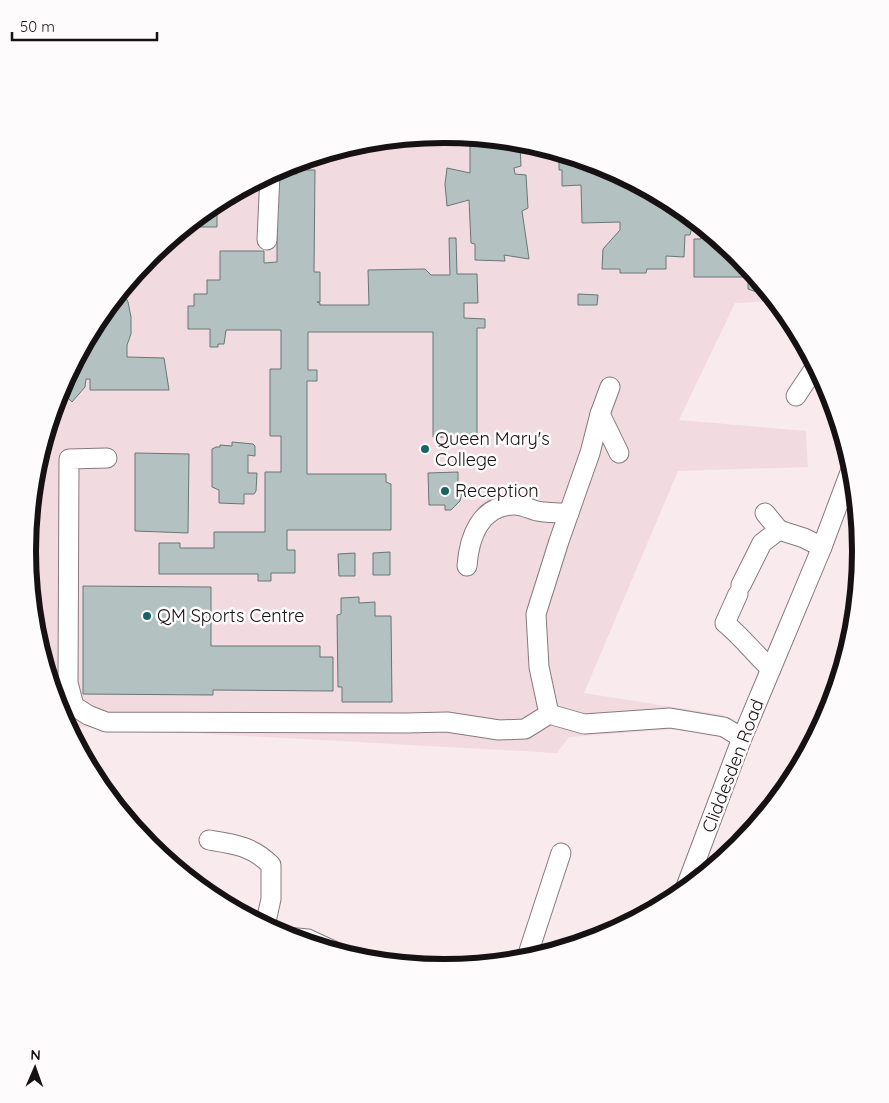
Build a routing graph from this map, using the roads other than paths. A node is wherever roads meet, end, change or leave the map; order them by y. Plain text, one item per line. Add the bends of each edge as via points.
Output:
1 (270, 182) edge
2 (267, 240) dead end
3 (812, 372) edge
4 (610, 387) dead end
5 (796, 396) dead end
6 (600, 414) junction
7 (619, 453) dead end
8 (107, 458) dead end
9 (846, 482) edge
10 (539, 511) junction
11 (569, 513) junction
12 (765, 513) dead end
13 (779, 530) junction
14 (559, 541) junction
15 (822, 547) junction
16 (467, 566) dead end
17 (771, 669) junction
18 (549, 714) junction
19 (742, 738) junction
20 (209, 840) dead end
21 (560, 853) dead end
22 (689, 878) edge
23 (267, 919) edge
24 (529, 951) edge

1 - 2 street
3 - 5 street
4 - 6 street
6 - 7 street
6 - 11 street
8 - 18 street via 69,459 68,683 74,706 88,715 106,722 447,722 498,730 525,729
9 - 15 street, Cliddesden Road
10 - 11 street
10 - 14 street
10 - 16 street via 516,505 496,508 478,524 468,549
11 - 14 street
12 - 13 street
13 - 15 street
13 - 17 street via 762,543 725,623
14 - 18 street via 536,614 539,667
15 - 17 street, Cliddesden Road
17 - 19 street, Cliddesden Road
18 - 19 street via 584,724 670,718 724,727
19 - 22 street, Cliddesden Road
20 - 23 street via 236,844 260,854 271,865 271,899
21 - 24 street

